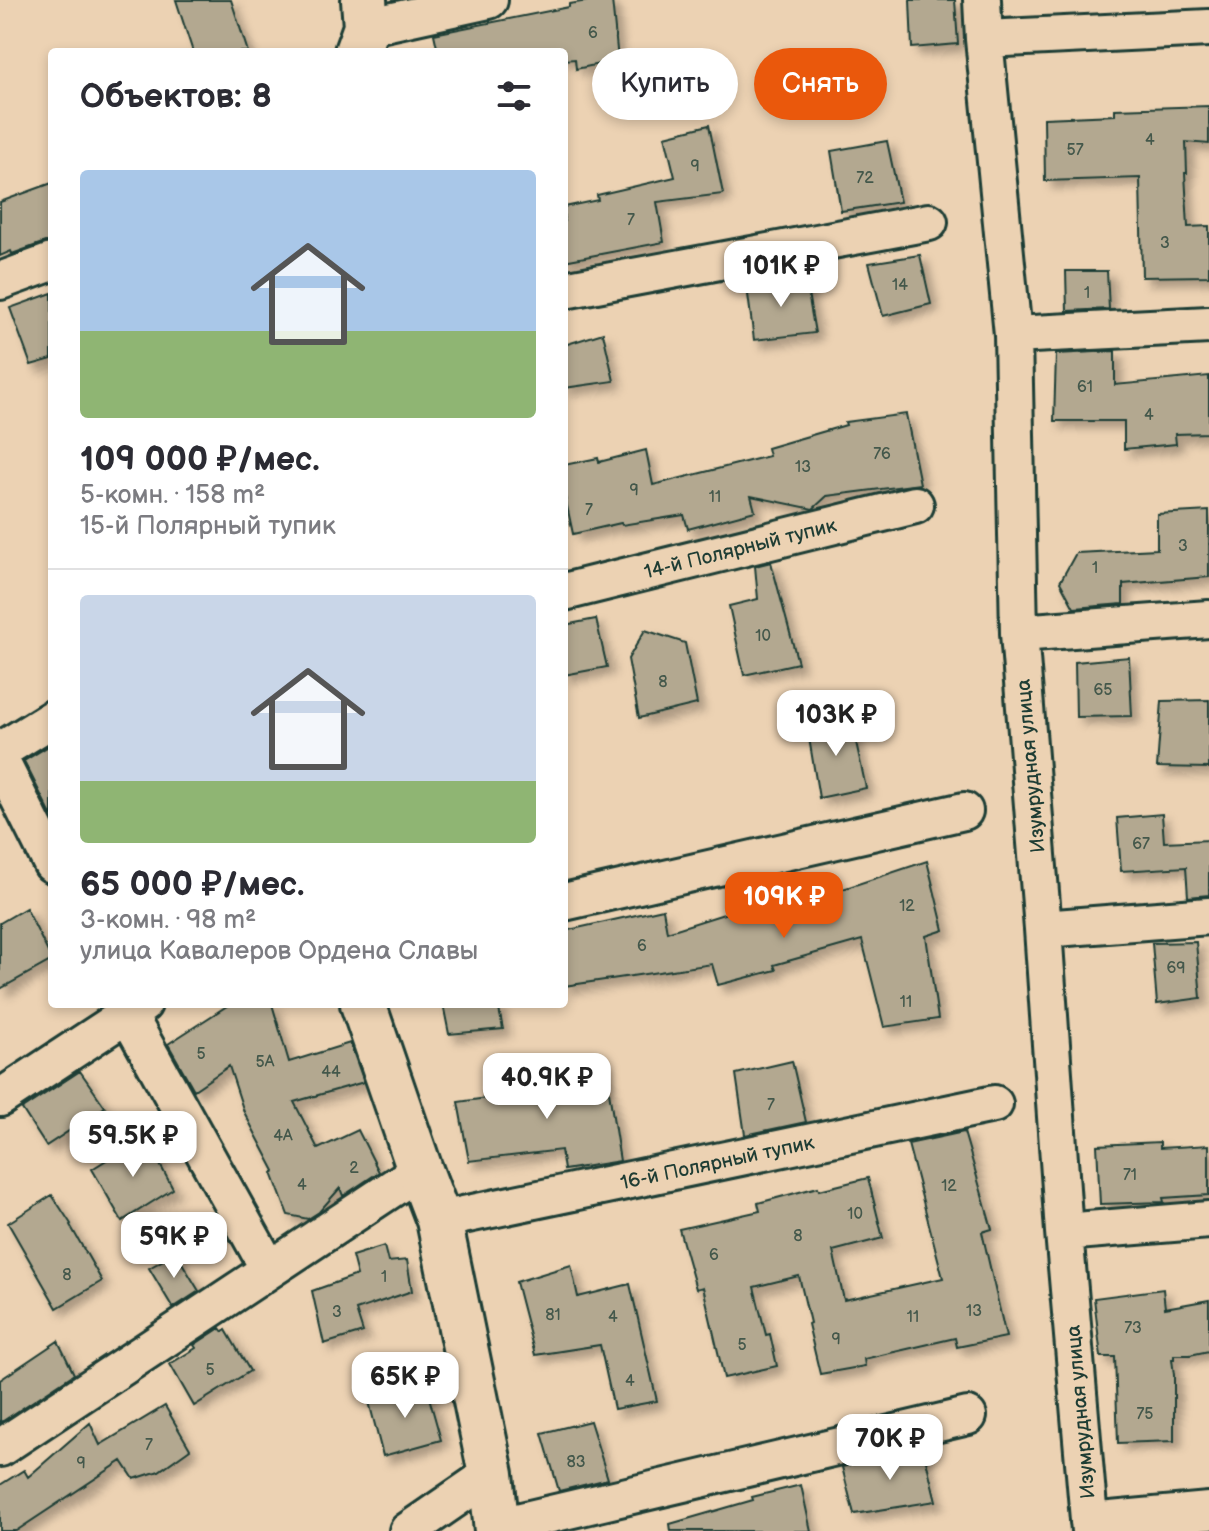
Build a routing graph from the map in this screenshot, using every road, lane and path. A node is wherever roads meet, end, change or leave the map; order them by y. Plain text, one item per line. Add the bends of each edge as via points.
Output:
1 (489, 0) edge
2 (982, 0) edge
3 (362, 26) edge
4 (1209, 28) edge
5 (984, 39) junction
6 (929, 222) dead end
7 (48, 263) edge
8 (0, 281) edge
9 (568, 289) edge
10 (1209, 325) edge
11 (1013, 335) junction
12 (915, 505) dead end
13 (568, 591) edge
14 (1209, 619) edge
15 (1019, 633) junction
16 (48, 721) edge
17 (2, 746) edge
18 (964, 811) dead end
19 (48, 855) edge
20 (568, 901) edge
21 (1209, 916) edge
22 (1043, 929) junction
23 (130, 1008) edge
24 (132, 1008) edge
25 (364, 1008) edge
26 (0, 1098) edge
27 (994, 1104) dead end
28 (420, 1170) junction
29 (439, 1220) junction
30 (1209, 1220) edge
31 (1064, 1232) junction
32 (269, 1269) junction
33 (968, 1416) dead end
34 (0, 1448) edge
35 (491, 1474) junction
36 (1209, 1511) edge
37 (1089, 1526) edge
38 (496, 1529) edge
39 (408, 1531) edge

1 - 3 street
2 - 5 street, Изумрудная улица
4 - 5 street
5 - 11 street, Изумрудная улица
6 - 9 street
7 - 8 street
10 - 11 street
11 - 15 street, Изумрудная улица
12 - 13 street, 14-й Полярный тупик
14 - 15 street
15 - 22 street, Изумрудная улица
16 - 17 street
17 - 19 street
18 - 20 street
21 - 22 street
22 - 31 street, Изумрудная улица
23 - 26 street
24 - 32 street
25 - 28 street
27 - 29 street, 16-й Полярный тупик
28 - 29 street
28 - 32 street
29 - 35 street
30 - 31 street
31 - 37 street, Изумрудная улица
32 - 34 street
33 - 38 street
35 - 38 street
35 - 39 street
36 - 37 street

